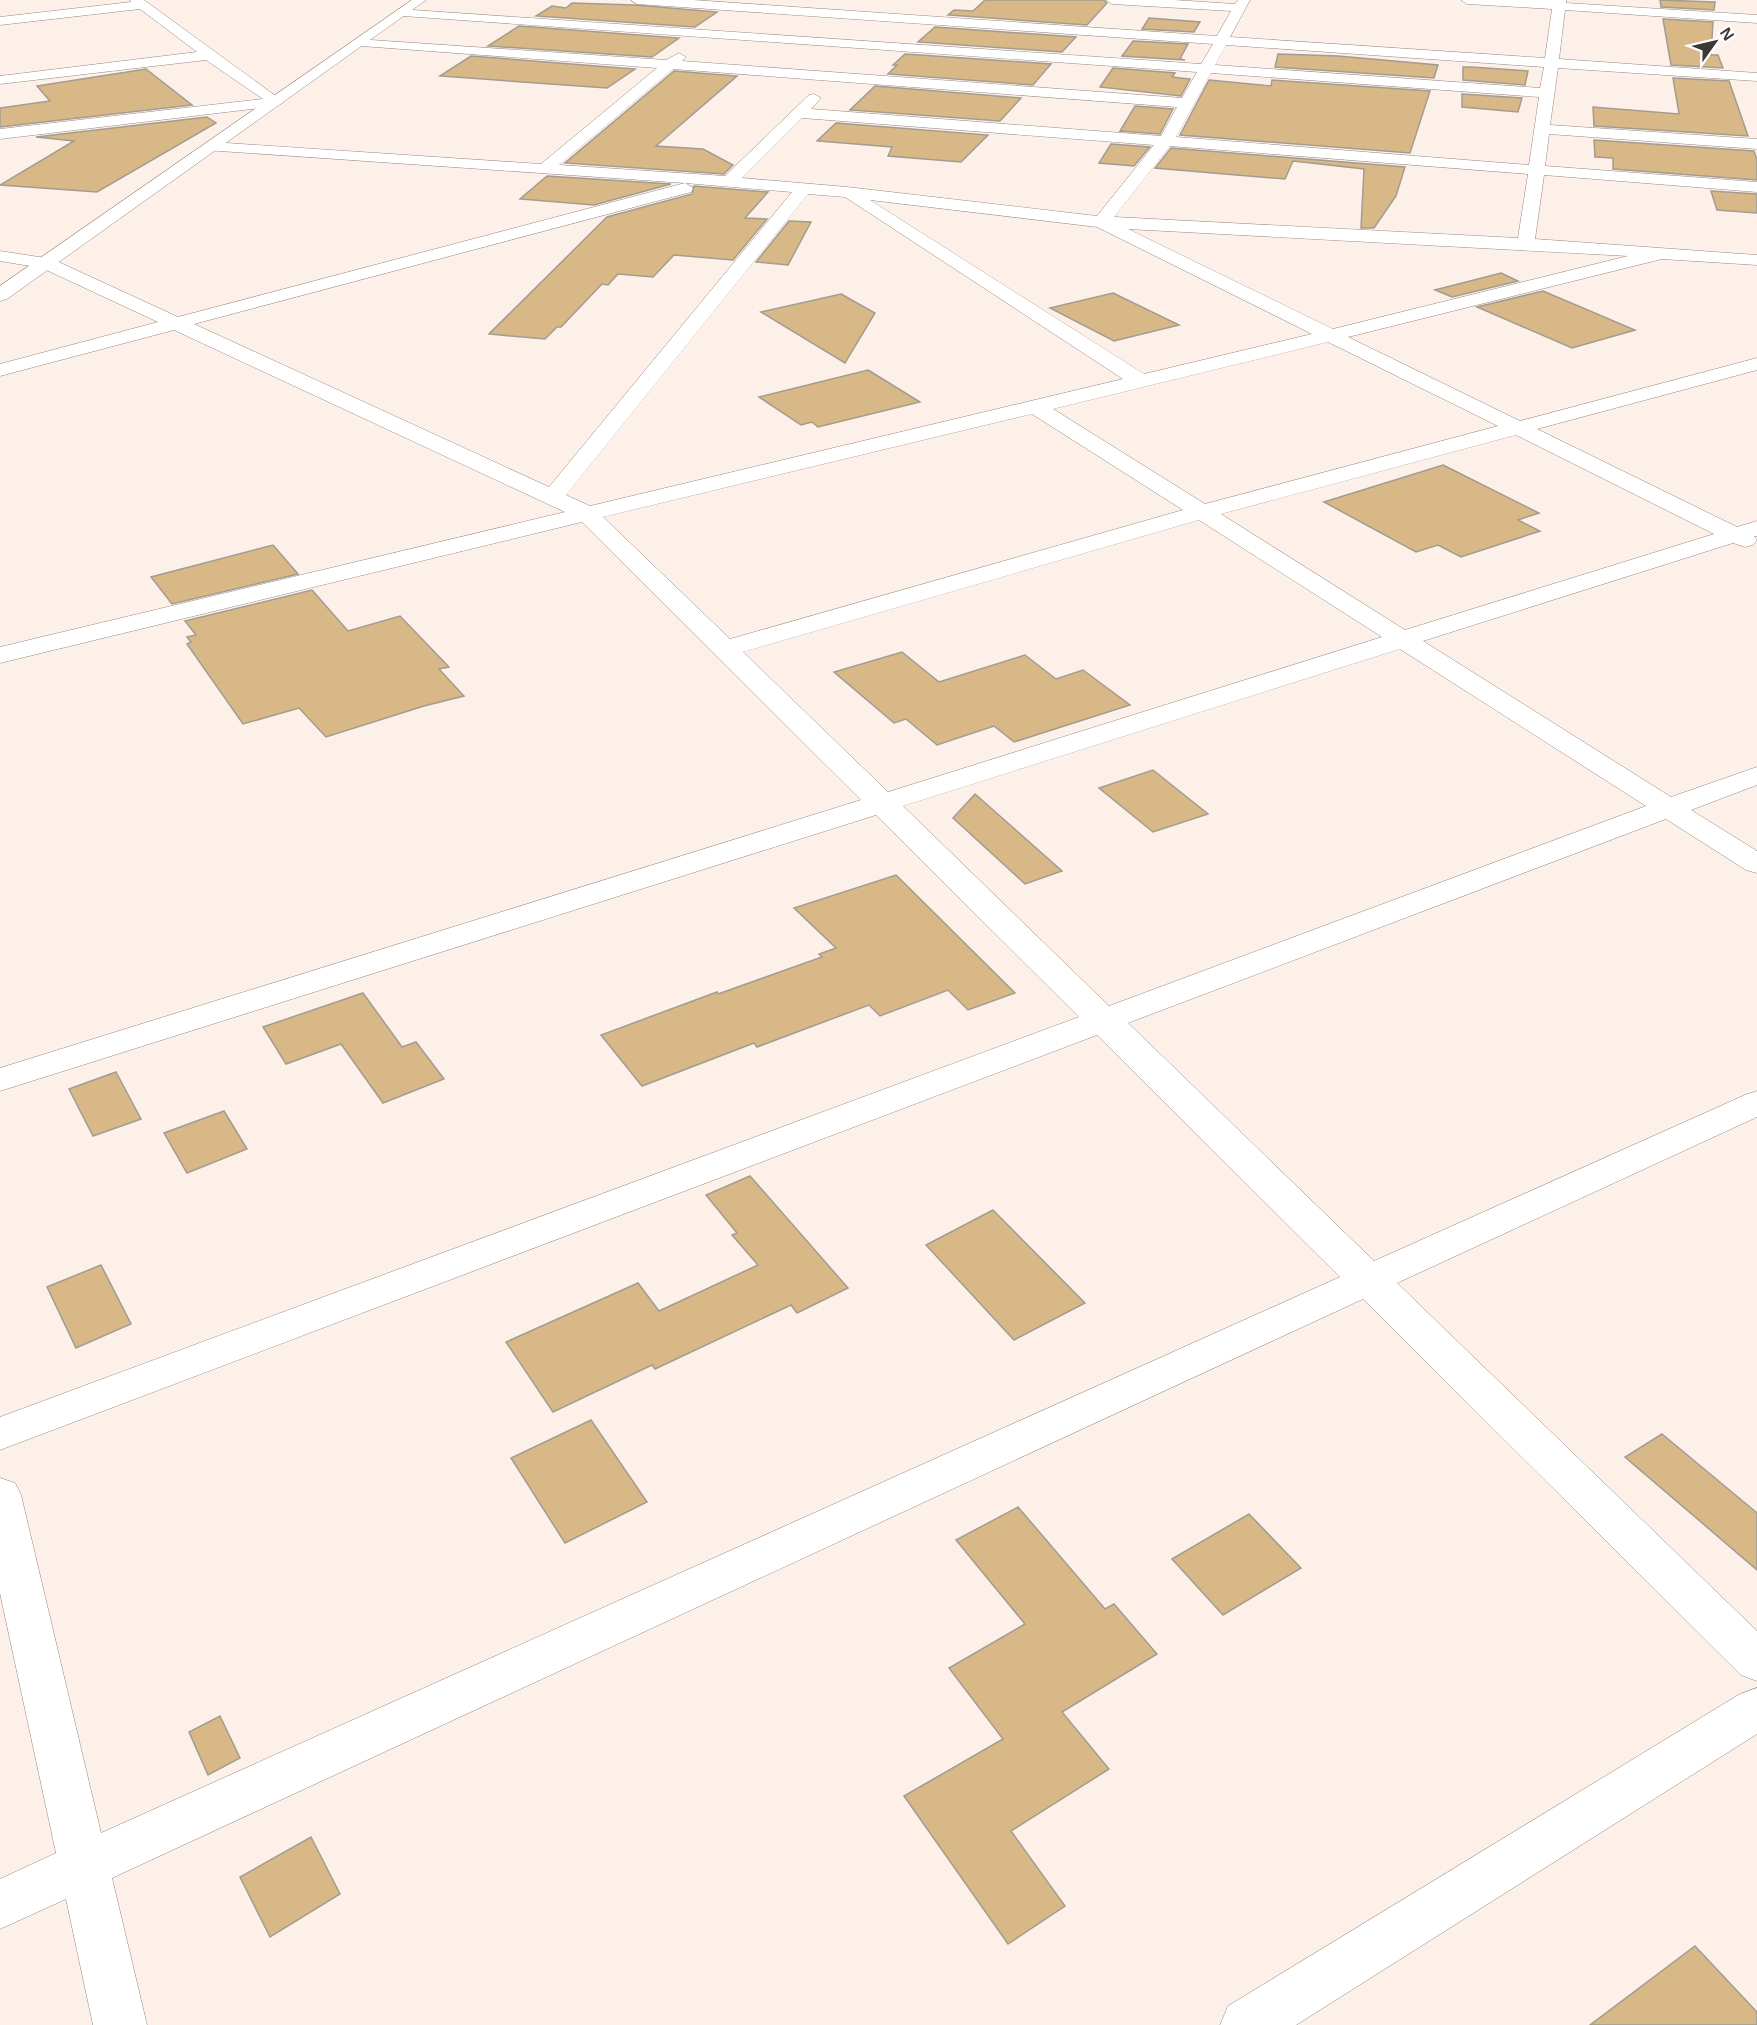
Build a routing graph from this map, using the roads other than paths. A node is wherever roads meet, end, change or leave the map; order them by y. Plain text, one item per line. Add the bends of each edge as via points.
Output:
1 (420, 0) edge
2 (637, 0) edge
3 (1112, 0) edge
4 (1467, 0) edge
5 (139, 2) edge
6 (1560, 3) edge
7 (748, 4) edge
8 (1242, 4) edge
9 (908, 6) dead end
10 (403, 12) junction
11 (896, 18) junction
12 (1757, 19) edge
13 (0, 21) edge
14 (709, 34) junction
15 (1222, 40) junction
16 (361, 42) junction
17 (868, 45) junction
18 (209, 55) junction
19 (1552, 63) junction
20 (669, 64) junction
21 (1206, 69) junction
22 (835, 77) junction
23 (1757, 77) edge
24 (0, 80) edge
25 (1547, 93) junction
26 (277, 102) junction
27 (1188, 103) junction
28 (799, 113) junction
29 (1542, 129) junction
30 (35, 130) junction
31 (0, 134) edge
32 (1166, 141) junction
33 (1757, 144) edge
34 (211, 147) junction
35 (0, 148) edge
36 (545, 169) junction
37 (1536, 170) junction
38 (721, 181) junction
39 (1757, 187) edge
40 (804, 189) junction
41 (847, 192) junction
42 (1101, 222) junction
43 (1526, 244) junction
44 (1660, 254) junction
45 (0, 256) edge
46 (1757, 260) edge
47 (46, 263) junction
48 (0, 266) edge
49 (0, 295) edge
50 (174, 324) junction
51 (1332, 336) junction
52 (1757, 364) edge
53 (0, 370) edge
54 (1140, 381) junction
55 (1034, 406) junction
56 (1519, 428) junction
57 (553, 497) junction
58 (1203, 512) junction
59 (586, 513) junction
60 (1750, 536) edge
61 (1402, 639) junction
62 (725, 649) junction
63 (0, 655) edge
64 (1757, 775) edge
65 (881, 802) junction
66 (1668, 808) junction
67 (1757, 864) edge
68 (1103, 1020) junction
69 (0, 1080) edge
70 (1757, 1103) edge
71 (1369, 1280) junction
72 (0, 1434) edge
73 (0, 1495) edge
74 (1757, 1661) edge
75 (1757, 1709) edge
76 (84, 1866) junction
77 (0, 1904) edge
78 (120, 2025) edge
79 (1247, 2025) edge

1 - 10 street
2 - 7 street
3 - 8 street
4 - 6 street
5 - 13 street
5 - 18 street
6 - 12 street
6 - 19 street
7 - 11 street
7 - 14 street
8 - 15 street
9 - 11 street
10 - 14 street
10 - 16 street
11 - 15 street
11 - 17 street
14 - 17 street
14 - 20 street
15 - 19 street
15 - 21 street
16 - 20 street
16 - 26 street
17 - 21 street
17 - 22 street
18 - 24 street
18 - 26 street
19 - 23 street
19 - 25 street
20 - 22 street
20 - 36 street
21 - 25 street
21 - 27 street
22 - 27 street
22 - 28 street
25 - 29 street
26 - 30 street
26 - 34 street
27 - 32 street
28 - 32 street
28 - 38 street
29 - 33 street
29 - 37 street
30 - 31 street
30 - 35 street
32 - 37 street
32 - 42 street
34 - 36 street
34 - 47 street
36 - 38 street
37 - 39 street
37 - 43 street
38 - 40 street
38 - 50 street
40 - 41 street
40 - 57 street
41 - 42 street
41 - 54 street
42 - 43 street
42 - 51 street
43 - 44 street
44 - 46 street
44 - 51 street
45 - 47 street
47 - 48 street
47 - 49 street
47 - 50 street
50 - 53 street
50 - 57 street
51 - 54 street
51 - 56 street
52 - 56 street
54 - 55 street
55 - 58 street
55 - 59 street
56 - 58 street
56 - 60 street
57 - 59 street
58 - 61 street
58 - 62 street
59 - 62 street
59 - 63 street
60 - 61 street
61 - 65 street
61 - 66 street
62 - 65 street
64 - 66 street
65 - 68 street
65 - 69 street
66 - 67 street
66 - 68 street
68 - 71 street
68 - 72 street
70 - 71 street
71 - 74 street
71 - 76 street
73 - 76 street
75 - 79 street
76 - 77 street
76 - 78 street

